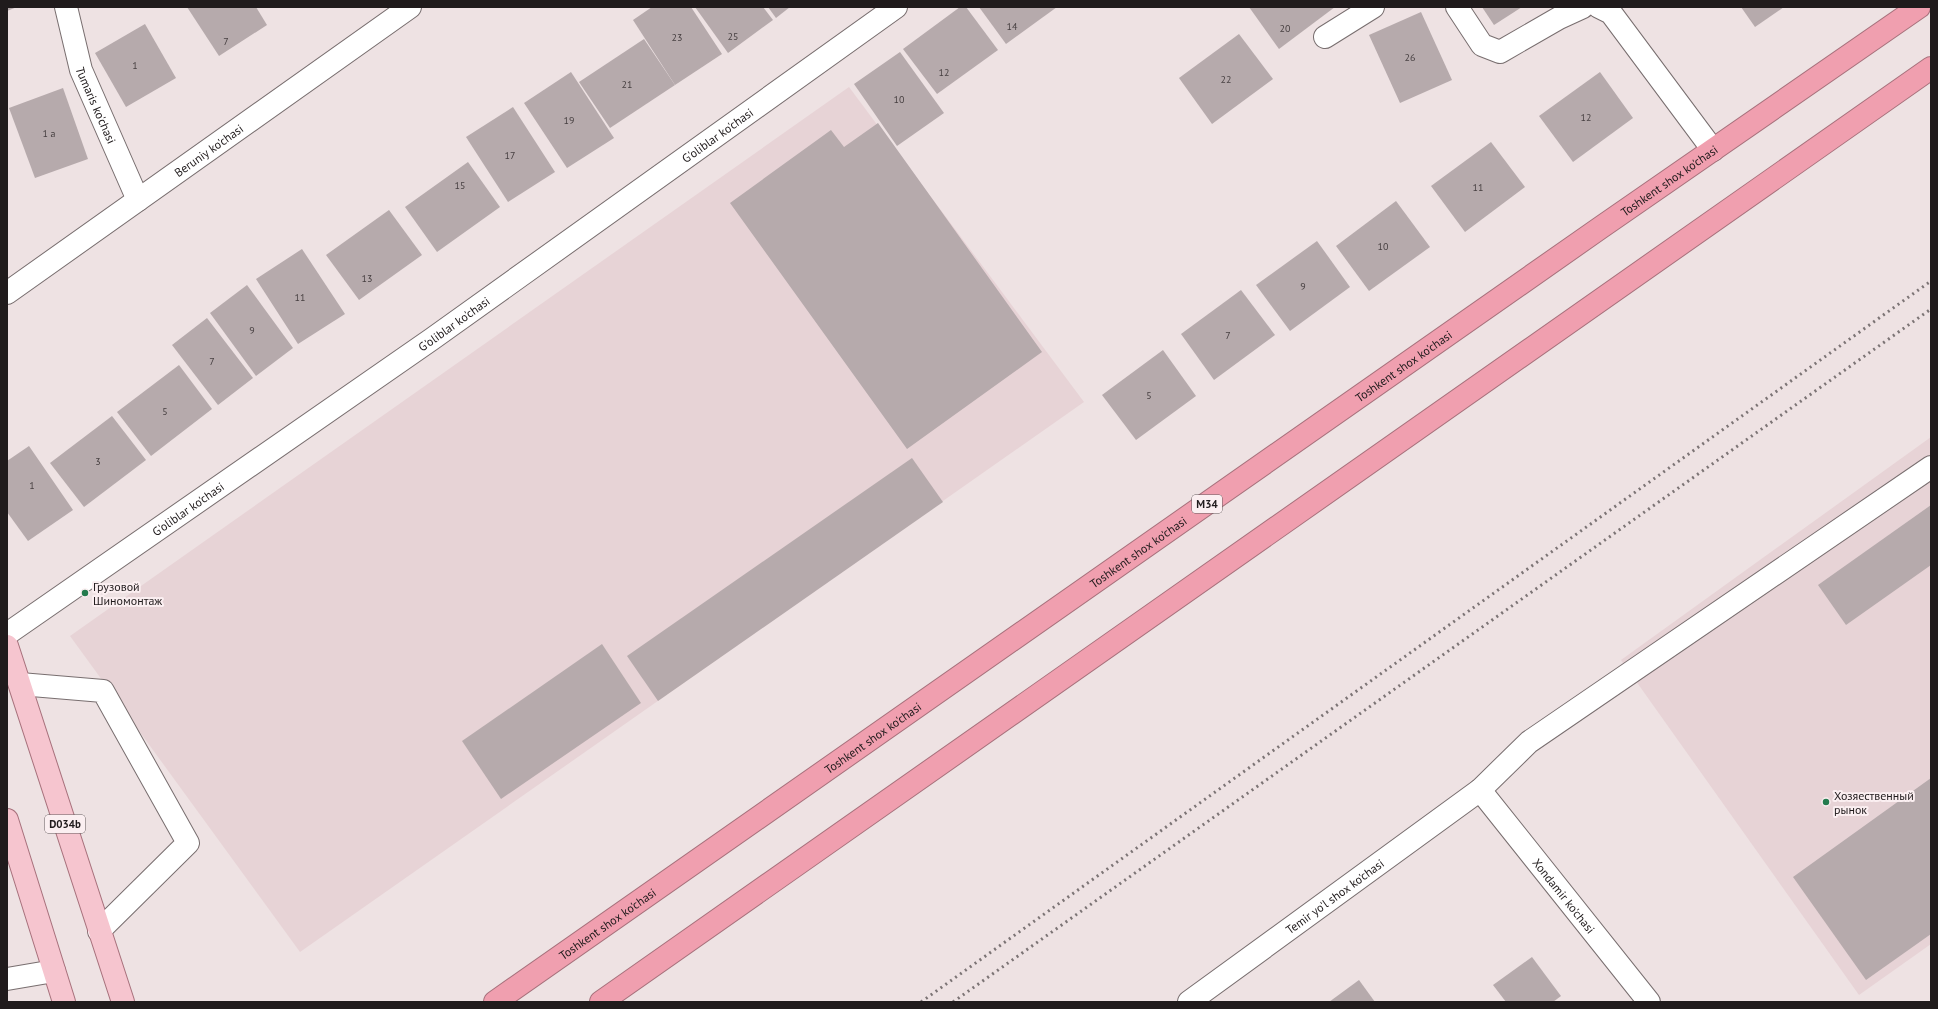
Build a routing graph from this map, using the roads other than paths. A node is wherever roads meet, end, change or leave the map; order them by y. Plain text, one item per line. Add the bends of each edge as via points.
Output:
1 (66, 7) edge
2 (410, 7) edge
3 (896, 7) edge
4 (1373, 7) edge
5 (1457, 7) edge
6 (1583, 7) edge
7 (1599, 7) edge
8 (1920, 7) edge
9 (1325, 38) dead end
10 (1931, 68) edge
11 (1713, 150) junction
12 (138, 200) junction
13 (7, 293) edge
14 (1931, 467) edge
15 (7, 634) edge
16 (7, 646) edge
17 (20, 684) junction
18 (1480, 790) junction
19 (7, 820) edge
20 (99, 931) junction
21 (54, 971) junction
22 (7, 979) edge
23 (64, 1002) edge
24 (123, 1002) edge
25 (495, 1002) edge
26 (601, 1002) edge
27 (1189, 1002) edge
28 (1648, 1002) edge

1 - 12 street, Tumaris ko'chasi via 82,70
2 - 12 street, Beruniy ko'chasi
3 - 15 street, G'oliblar ko'chasi via 425,343
4 - 9 street
5 - 6 street via 1482,45 1500,52
7 - 11 street via 1611,13
8 - 11 highway, Toshkent shox ko'chasi / M34
10 - 26 highway
11 - 25 highway, Toshkent shox ko'chasi / M34
12 - 13 street, Beruniy ko'chasi
14 - 18 street, Temir yo'l shox ko'chasi via 1529,742
16 - 17 main road, D034b
17 - 20 main road, D034b
17 - 20 street via 103,691 188,843
18 - 27 street, Temir yo'l shox ko'chasi
18 - 28 street, Xondamir ko'chasi
19 - 21 main road
20 - 24 main road, D034b
21 - 22 street
21 - 23 main road

